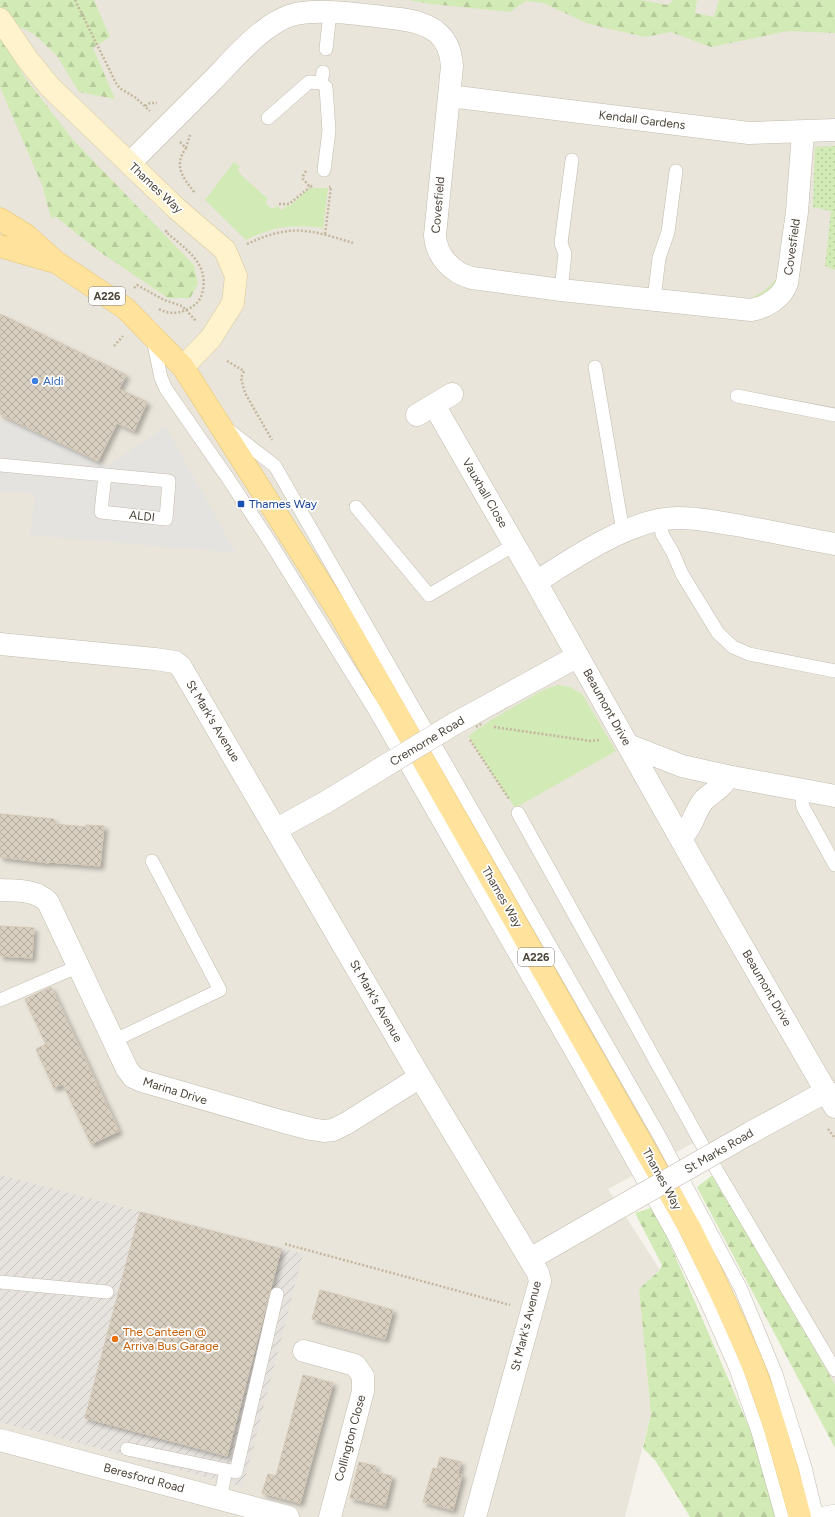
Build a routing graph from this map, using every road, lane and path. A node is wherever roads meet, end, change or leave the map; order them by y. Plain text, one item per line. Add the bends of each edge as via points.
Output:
1 (75, 0) edge
2 (330, 13) junction
3 (0, 19) edge
4 (326, 49) dead end
5 (449, 96) junction
6 (268, 118) dead end
7 (166, 127) junction
8 (835, 130) edge
9 (803, 132) junction
10 (191, 135) dead end
11 (186, 148) junction
12 (572, 160) dead end
13 (130, 163) junction
14 (324, 170) dead end
15 (676, 171) dead end
16 (324, 186) dead end
17 (310, 187) dead end
18 (192, 189) dead end
19 (279, 204) dead end
20 (0, 220) edge
21 (324, 234) junction
22 (353, 243) dead end
23 (0, 246) edge
24 (225, 250) junction
25 (56, 262) junction
26 (561, 290) junction
27 (654, 299) junction
28 (153, 336) junction
29 (227, 361) dead end
30 (183, 367) junction
31 (595, 367) dead end
32 (244, 370) dead end
33 (452, 394) dead end
34 (737, 396) dead end
35 (835, 415) edge
36 (0, 465) edge
37 (104, 475) junction
38 (356, 507) dead end
39 (660, 520) junction
40 (623, 532) junction
41 (835, 544) edge
42 (514, 545) junction
43 (536, 582) junction
44 (0, 644) edge
45 (578, 656) junction
46 (835, 671) edge
47 (476, 722) junction
48 (624, 738) junction
49 (727, 776) junction
50 (804, 790) junction
51 (835, 796) edge
52 (518, 813) joint
53 (277, 829) junction
54 (680, 838) junction
55 (152, 861) dead end
56 (835, 865) edge
57 (0, 890) edge
58 (79, 966) junction
59 (0, 1000) edge
60 (113, 1041) junction
61 (420, 1077) junction
62 (831, 1099) edge
63 (709, 1157) junction
64 (285, 1244) dead end
65 (530, 1259) junction
66 (0, 1282) edge
67 (107, 1292) dead end
68 (277, 1294) dead end
69 (532, 1311) junction
70 (304, 1351) dead end
71 (835, 1370) edge
72 (0, 1440) edge
73 (127, 1449) dead end
74 (226, 1470) junction
75 (220, 1499) junction
76 (835, 1511) edge
77 (810, 1516) edge
78 (288, 1517) edge
79 (330, 1517) edge
80 (475, 1517) edge
81 (782, 1517) edge

1 - 7 path via 117,85 139,101
2 - 4 lane
2 - 5 street, Covesfield via 413,21 433,29 446,41 450,51 452,66
2 - 7 street, Covesfield via 296,14 272,24
3 - 13 street, Thames Way via 50,87
5 - 9 street, Kendall Gardens via 749,133
5 - 26 street, Covesfield via 435,235 438,252 450,266 465,276
6 - 14 lane via 309,82 322,77 326,87 329,121
7 - 11 path
7 - 13 street, Covesfield
8 - 9 street, Kendall Gardens
9 - 27 street, Covesfield via 797,212 787,283 780,294 766,305 750,310
10 - 11 path
11 - 18 path via 180,162 181,172
12 - 26 lane via 561,243 565,254
13 - 24 street, Thames Way
15 - 27 lane via 668,232 659,258
16 - 21 path via 331,187
17 - 19 path via 289,204
20 - 25 main road, Thames Way / A226 via 26,235
21 - 22 path
21 - 24 path via 284,231
23 - 25 main road, Thames Way / A226
24 - 30 street, Thames Way via 236,276 233,303 211,338
25 - 28 main road, Thames Way / A226 via 125,308
26 - 27 street, Covesfield
28 - 30 main road, Thames Way / A226
28 - 81 lane via 161,378 166,389 261,529 374,709 673,1234 736,1369 758,1432
29 - 32 path
30 - 77 main road, Thames Way / A226 via 340,614 691,1230 755,1370 790,1479
31 - 40 lane
33 - 42 street, Vauxhall Close via 426,410
34 - 35 lane
36 - 37 lane
37 - 37 lane, ALDI via 170,482 166,519 101,512
38 - 42 lane via 429,595
39 - 40 street
39 - 41 street via 683,518 708,521
39 - 46 lane via 662,534 682,574 718,632 733,647 749,654
40 - 43 street via 589,549
42 - 43 street, Vauxhall Close
43 - 45 street, Beaumont Drive
44 - 53 street, St Mark's Avenue via 155,659 179,665
45 - 47 street, Cremorne Road
45 - 48 street, Beaumont Drive
47 - 48 path via 591,742
47 - 52 path
47 - 53 street, Cremorne Road, bridge via 380,769
48 - 49 street via 682,766
48 - 54 street, Beaumont Drive
49 - 50 street
49 - 54 street via 725,782 704,800 687,832
50 - 51 street
50 - 56 lane via 803,807
52 - 63 lane
53 - 61 street, St Mark's Avenue
54 - 62 street, Beaumont Drive
55 - 60 lane via 220,990
57 - 58 street, Marina Drive via 30,892 46,900
58 - 59 lane
58 - 60 street, Marina Drive
60 - 61 street, Marina Drive via 126,1068 138,1080 316,1130 333,1130 343,1125
61 - 65 street, St Mark's Avenue
62 - 63 street, St Marks Road, bridge via 750,1133
63 - 65 street, St Marks Road, bridge
63 - 71 lane
64 - 69 path
65 - 69 street, St Mark's Avenue via 540,1281
66 - 67 lane
68 - 74 lane via 236,1472
69 - 80 street, St Mark's Avenue
70 - 79 street, Collington Close via 355,1365 363,1376 363,1391
72 - 75 street, Beresford Road
73 - 74 lane
74 - 75 lane
75 - 78 street, Beresford Road
76 - 77 lane

